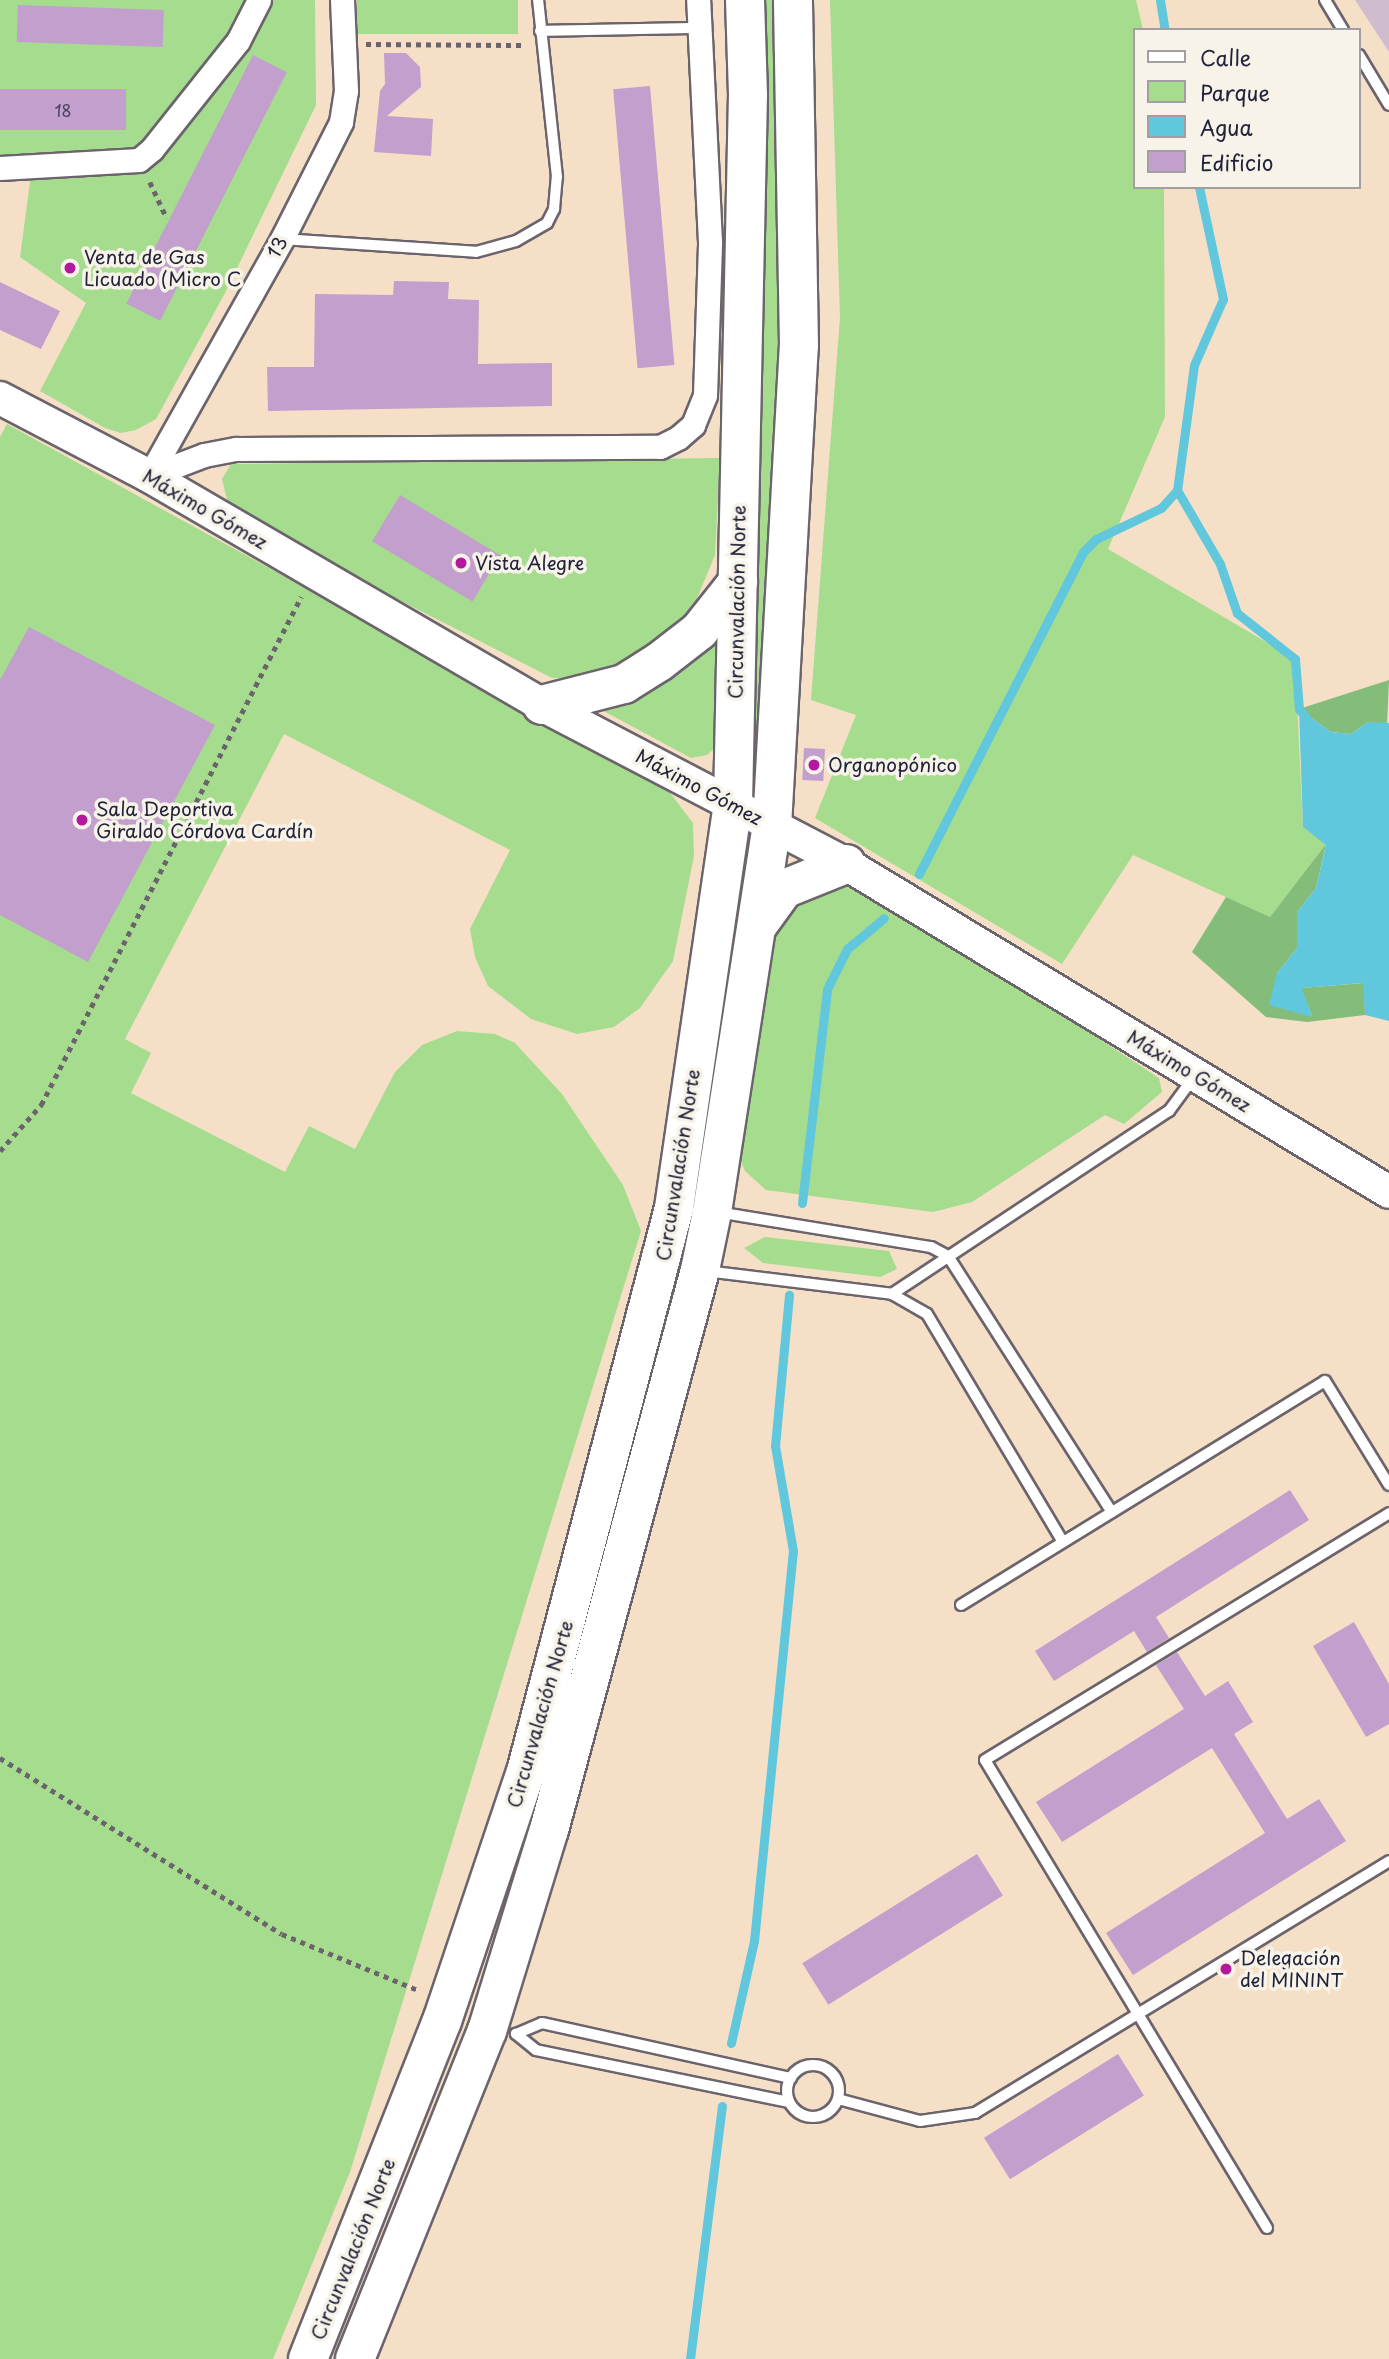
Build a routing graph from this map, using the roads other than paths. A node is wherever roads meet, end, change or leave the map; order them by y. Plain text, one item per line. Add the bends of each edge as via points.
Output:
1 (258, 0) edge
2 (342, 0) edge
3 (537, 0) edge
4 (698, 0) edge
5 (745, 0) edge
6 (793, 0) edge
7 (1325, 0) edge
8 (700, 28) junction
9 (1342, 28) edge
10 (540, 31) junction
11 (1361, 58) edge
12 (1389, 104) edge
13 (0, 168) edge
14 (282, 239) junction
15 (0, 398) edge
16 (149, 475) junction
17 (738, 582) junction
18 (542, 705) junction
19 (733, 804) junction
20 (772, 826) junction
21 (846, 864) junction
22 (757, 926) junction
23 (1196, 1075) junction
24 (1389, 1192) edge
25 (674, 1208) junction
26 (712, 1212) junction
27 (948, 1256) junction
28 (662, 1265) junction
29 (700, 1270) junction
30 (892, 1294) junction
31 (1389, 1485) edge
32 (1112, 1512) junction
33 (1389, 1513) edge
34 (1063, 1542) junction
35 (961, 1605) dead end
36 (1389, 1861) edge
37 (445, 2012) junction
38 (1137, 2014) junction
39 (501, 2032) junction
40 (791, 2078) junction
41 (838, 2099) junction
42 (789, 2102) junction
43 (1267, 2228) dead end
44 (308, 2359) edge
45 (355, 2359) edge

1 - 13 street via 238,41 139,160
2 - 14 street, 13 via 346,91 341,122
3 - 10 lane
4 - 8 street
5 - 17 highway, Circunvalación Norte
6 - 20 highway, Circunvalación Norte via 799,346
7 - 9 lane
8 - 10 lane
8 - 16 street via 710,242 705,395 693,425 678,438 660,447 236,449
10 - 14 lane via 557,177 554,209 533,233 476,252
11 - 12 lane
14 - 16 street, 13
15 - 16 main road, Máximo Gómez
16 - 18 main road, Máximo Gómez
17 - 18 highway via 699,631 624,684
17 - 19 highway, Circunvalación Norte
18 - 19 main road, Máximo Gómez
19 - 20 main road, Máximo Gómez
19 - 25 highway, Circunvalación Norte
20 - 21 main road, Máximo Gómez
20 - 22 highway, Circunvalación Norte
21 - 22 highway via 784,889
21 - 23 main road, Máximo Gómez
22 - 26 highway, Circunvalación Norte
23 - 24 main road, Máximo Gómez
23 - 27 lane via 1169,1111
25 - 26 highway
25 - 28 highway, Circunvalación Norte
26 - 27 lane via 931,1247
26 - 29 highway, Circunvalación Norte
27 - 30 lane
27 - 32 lane
28 - 29 highway
28 - 37 highway, Circunvalación Norte via 527,1768
29 - 30 lane
29 - 39 highway, Circunvalación Norte via 549,1830
30 - 34 lane via 927,1314
31 - 32 lane via 1325,1381
32 - 34 lane
33 - 38 lane via 991,1752 985,1760
34 - 35 lane
36 - 38 lane
37 - 39 highway
37 - 44 highway, Circunvalación Norte
38 - 41 lane via 975,2113 920,2121
38 - 43 lane
39 - 40 lane via 542,2023
39 - 42 lane via 537,2050
39 - 45 highway, Circunvalación Norte
40 - 41 lane via 803,2067 820,2066 838,2082
40 - 42 lane
41 - 42 lane via 819,2117 802,2115

